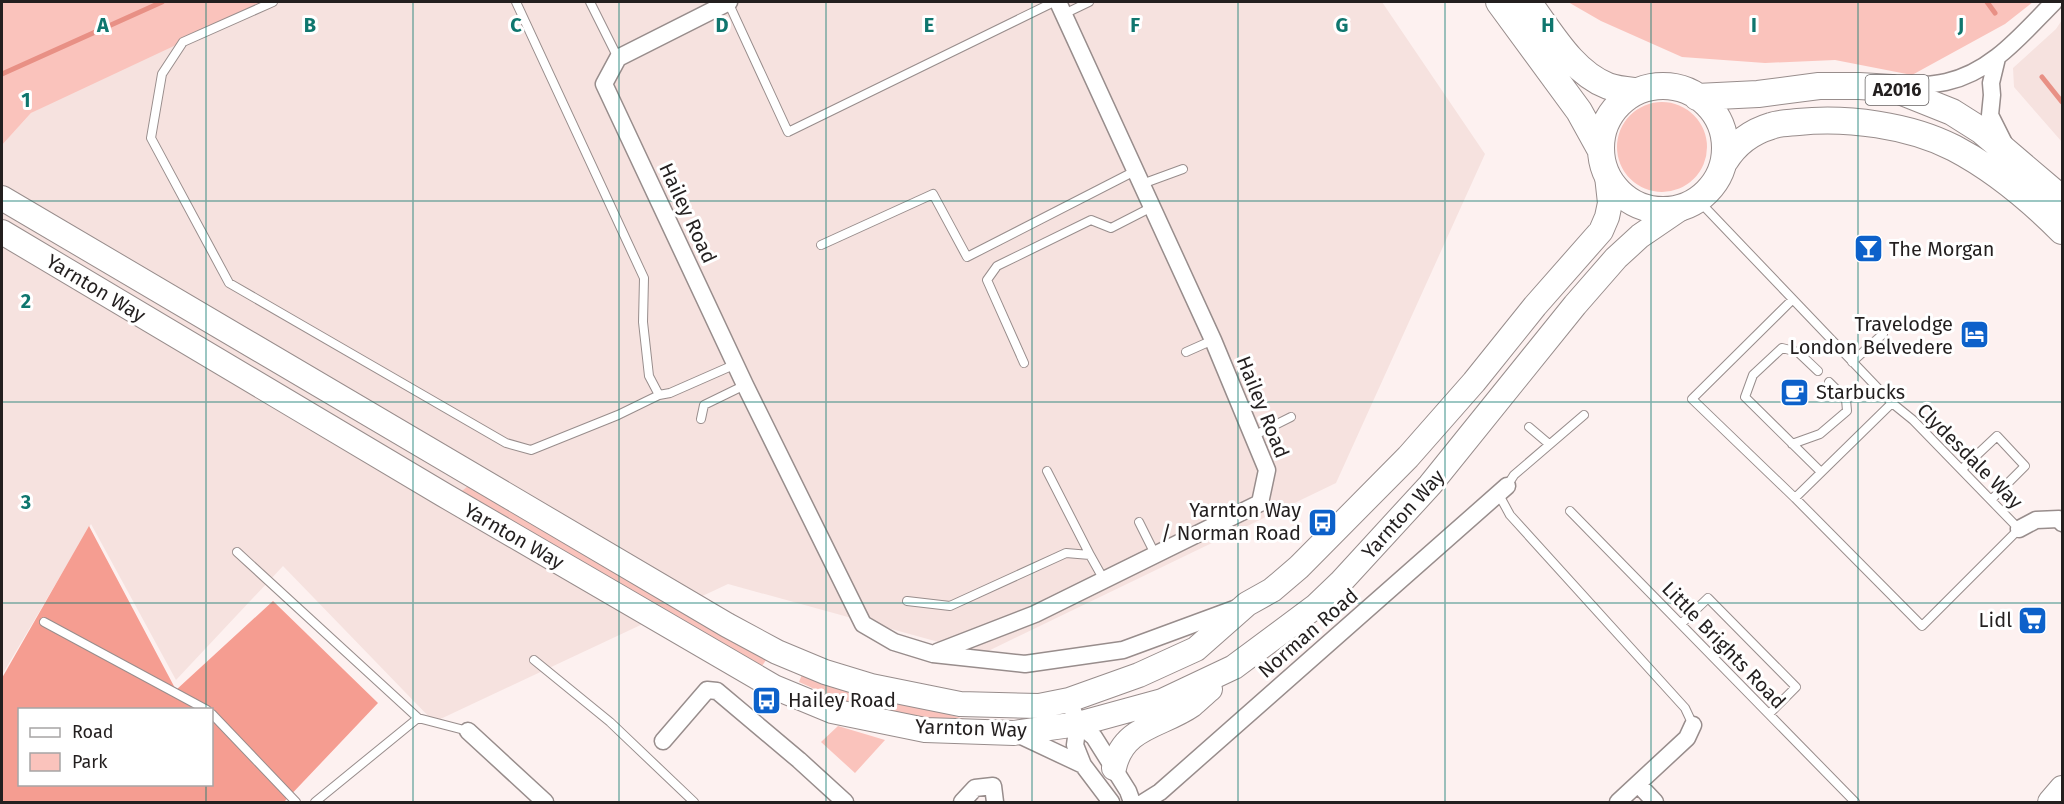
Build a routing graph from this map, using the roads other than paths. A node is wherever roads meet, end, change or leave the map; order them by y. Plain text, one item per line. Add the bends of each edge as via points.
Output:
1 (273, 2) edge
2 (516, 2) edge
3 (590, 2) edge
4 (728, 2) edge
5 (1089, 2) edge
6 (1500, 2) edge
7 (1528, 2) edge
8 (2054, 2) edge
9 (1059, 6) edge
10 (2006, 49) junction
11 (618, 58) junction
12 (1892, 88) junction
13 (1635, 91) junction
14 (1697, 97) junction
15 (1600, 149) junction
16 (2009, 152) junction
17 (1725, 160) junction
18 (1183, 169) dead end
19 (1607, 177) junction
20 (1139, 178) junction
21 (2, 198) edge
22 (2062, 199) edge
23 (1689, 204) junction
24 (1152, 207) junction
25 (2062, 231) edge
26 (2, 232) edge
27 (821, 245) dead end
28 (1792, 300) junction
29 (1883, 334) dead end
30 (1213, 340) junction
31 (1186, 352) dead end
32 (1852, 362) junction
33 (1024, 363) dead end
34 (736, 364) junction
35 (1818, 371) dead end
36 (1829, 382) dead end
37 (746, 385) junction
38 (659, 395) junction
39 (1892, 403) junction
40 (1584, 415) dead end
41 (1291, 417) dead end
42 (701, 419) dead end
43 (1529, 427) dead end
44 (1253, 436) junction
45 (1549, 444) junction
46 (1792, 444) junction
47 (1962, 470) junction
48 (1047, 471) dead end
49 (1821, 472) junction
50 (454, 483) junction
51 (1502, 489) junction
52 (1795, 498) junction
53 (1992, 499) junction
54 (1570, 511) dead end
55 (1139, 522) dead end
56 (2062, 523) edge
57 (2019, 529) junction
58 (237, 552) dead end
59 (1155, 554) junction
60 (1090, 555) junction
61 (1104, 580) junction
62 (907, 601) dead end
63 (1247, 604) junction
64 (44, 622) dead end
65 (1681, 624) junction
66 (933, 654) junction
67 (534, 660) dead end
68 (1234, 667) junction
69 (1069, 700) junction
70 (203, 708) edge
71 (1769, 714) junction
72 (213, 715) edge
73 (418, 718) junction
74 (1078, 724) junction
75 (1693, 725) joint
76 (468, 731) joint
77 (1014, 733) junction
78 (663, 741) dead end
79 (1083, 765) junction
80 (1114, 768) junction
81 (1638, 784) junction
82 (2062, 788) edge
83 (835, 799) edge
84 (296, 802) edge
85 (315, 802) edge
86 (545, 802) edge
87 (694, 802) edge
88 (962, 802) edge
89 (995, 802) edge
90 (1111, 802) edge
91 (1132, 802) edge
92 (1144, 802) edge
93 (1618, 802) edge
94 (1655, 802) edge
95 (1854, 802) edge
96 (2050, 802) edge

1 - 38 lane via 183,42 162,74 153,127 152,138 229,284 506,443 531,450
2 - 38 lane via 644,278 643,322 649,376
3 - 11 lane
4 - 9 lane via 788,132
4 - 11 street
5 - 9 lane
6 - 15 main road via 1579,111
7 - 13 main road via 1564,50 1594,79 1610,87
8 - 10 street
9 - 20 street, Hailey Road
10 - 12 street via 1976,72 1945,82
10 - 16 street via 1991,83 1990,115
11 - 34 street, Hailey Road via 604,84
12 - 14 main road, A2016 via 1819,86
12 - 16 main road, A2016 via 1952,111
13 - 14 main road via 1669,86
13 - 15 main road via 1608,119
14 - 17 main road via 1721,124
15 - 19 main road
16 - 22 main road, A2016
17 - 23 main road via 1711,187
17 - 25 main road, A2016 via 1748,135 1773,125 1846,120 1889,127 1931,138 1964,153 2041,210
18 - 20 lane
19 - 23 main road via 1620,194 1638,206 1660,210
19 - 63 street, Yarnton Way via 1610,203 1601,231 1474,382 1408,457 1299,567 1272,590
20 - 24 street, Hailey Road
20 - 27 lane via 967,256 933,194
21 - 50 street, Yarnton Way
23 - 28 lane, Clydesdale Way
23 - 68 street, Yarnton Way via 1640,236 1603,272 1430,485 1340,583 1316,606
24 - 30 street, Hailey Road
24 - 33 lane via 1111,228 1091,220 997,266 987,280
26 - 50 street, Yarnton Way
28 - 32 lane, Clydesdale Way
28 - 52 lane via 1692,399
29 - 32 lane
30 - 31 lane
30 - 44 street, Hailey Road
32 - 39 lane, Clydesdale Way
34 - 37 street, Hailey Road
34 - 38 lane
35 - 46 lane via 1798,352 1782,348 1753,375 1745,397
36 - 46 lane via 1846,399 1846,411 1820,434
37 - 42 lane via 704,405
37 - 66 street, Hailey Road via 863,624 894,642
39 - 47 lane, Clydesdale Way
39 - 49 lane
40 - 45 lane
41 - 44 lane
43 - 45 lane
44 - 59 street, Hailey Road via 1268,470 1260,503
45 - 51 lane
46 - 49 lane
47 - 53 lane, Clydesdale Way
47 - 53 lane via 1997,436 2025,466
48 - 60 lane
49 - 52 lane
50 - 69 street, Yarnton Way via 777,652 825,672 871,687 960,704 1039,706
50 - 77 street, Yarnton Way via 718,655 774,687 832,711 925,730
51 - 75 lane via 1510,515 1685,708
51 - 92 street, Norman Road via 1160,792
52 - 57 lane via 1922,626
53 - 57 lane, Clydesdale Way
54 - 65 lane, Little Brights Road
55 - 59 lane
56 - 57 street via 2059,519 2036,520
58 - 73 lane
59 - 61 street, Hailey Road
60 - 61 lane
60 - 62 lane via 1066,553 950,606
61 - 66 street, Hailey Road via 1035,614
63 - 66 street, Hailey Road via 1123,650 1025,664
63 - 69 street, Yarnton Way via 1196,649
64 - 70 lane
65 - 71 lane, Little Brights Road
65 - 71 lane via 1708,598 1796,687
67 - 87 lane via 610,722
68 - 74 street, Yarnton Way via 1162,701
68 - 80 street via 1191,705 1136,733 1117,754
69 - 74 street
71 - 95 lane, Little Brights Road
72 - 84 lane
73 - 76 lane
73 - 85 lane
74 - 77 street, Yarnton Way
74 - 79 street via 1075,745
74 - 80 street via 1094,737
75 - 81 street via 1687,738
76 - 86 street
77 - 79 street
78 - 83 street via 707,690 717,691 799,760
79 - 90 street
80 - 91 street
81 - 93 street
81 - 94 street
82 - 96 street
88 - 89 street via 975,788 993,786

